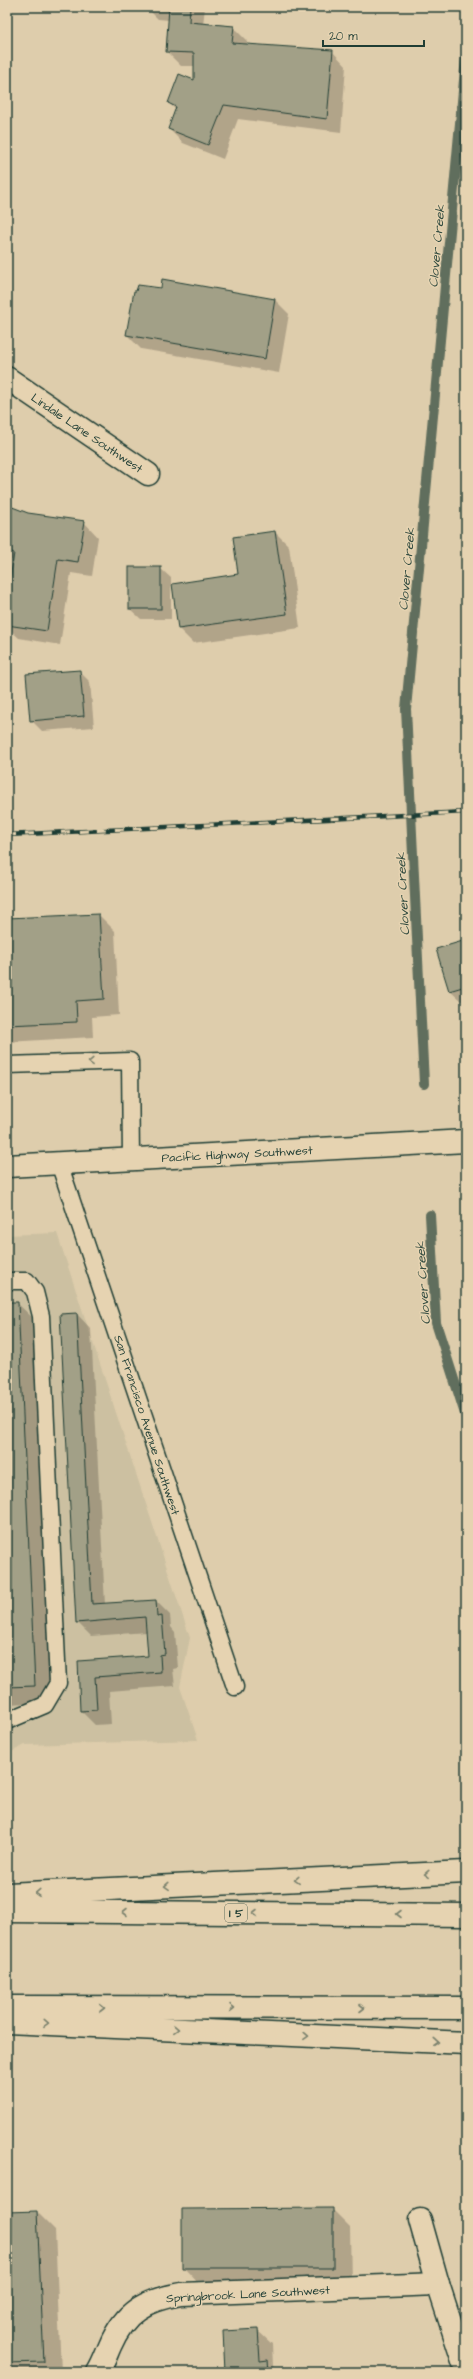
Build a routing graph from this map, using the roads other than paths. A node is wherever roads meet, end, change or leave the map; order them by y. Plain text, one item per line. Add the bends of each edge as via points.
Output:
1 (7, 378) edge
2 (148, 474) dead end
3 (7, 1065) edge
4 (466, 1141) edge
5 (131, 1159) junction
6 (59, 1163) junction
7 (7, 1166) edge
8 (7, 1281) edge
9 (235, 1687) dead end
10 (7, 1721) edge
11 (466, 1872) edge
12 (7, 1894) edge
13 (7, 1911) edge
14 (466, 1915) edge
15 (7, 2007) edge
16 (466, 2008) edge
17 (7, 2022) edge
18 (466, 2043) edge
19 (420, 2220) dead end
20 (438, 2284) junction
21 (466, 2370) edge
22 (98, 2372) edge

1 - 2 main road, Lindale Lane Southwest
5 -> 3 lane via 130,1061
4 - 5 main road, Pacific Highway Southwest
5 - 6 main road, Pacific Highway Southwest
6 - 7 main road, Pacific Highway Southwest
6 - 9 lane, San Francisco Avenue Southwest
8 - 10 lane via 27,1281 35,1292 41,1316 58,1683 45,1705
11 -> 12 main road
14 -> 13 main road, I 5
15 -> 16 main road
17 -> 18 main road
19 - 20 main road
20 - 21 main road
20 - 22 main road, Springbrook Lane Southwest via 181,2294 159,2298 137,2308 122,2325

